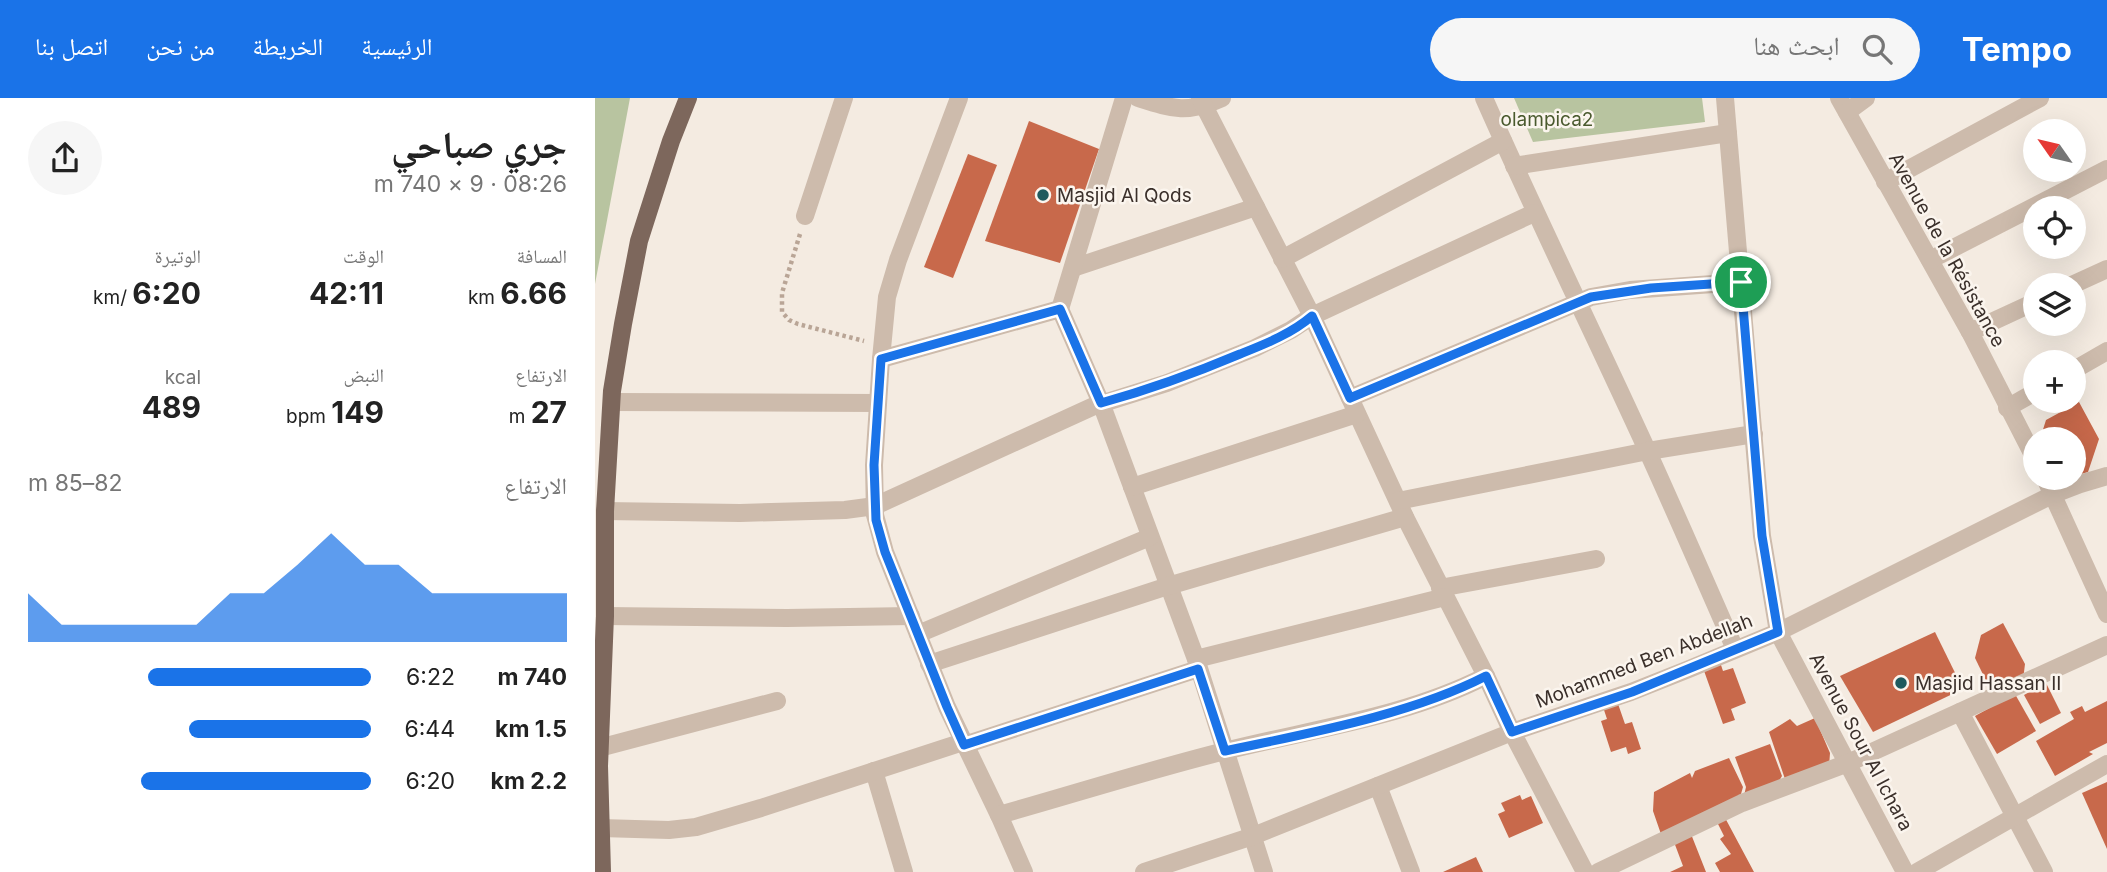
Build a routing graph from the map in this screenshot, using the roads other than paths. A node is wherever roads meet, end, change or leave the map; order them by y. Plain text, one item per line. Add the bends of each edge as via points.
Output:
1 (688, 98) edge
2 (844, 98) edge
3 (959, 98) edge
4 (1123, 98) edge
5 (1138, 98) edge
6 (1222, 98) edge
7 (1484, 98) edge
8 (1725, 98) edge
9 (1866, 98) edge
10 (2040, 98) edge
11 (1202, 102) edge
12 (1843, 105) edge
13 (1728, 133) junction
14 (1503, 141) junction
15 (1514, 166) junction
16 (2107, 169) edge
17 (1885, 182) junction
18 (1256, 207) junction
19 (1534, 213) junction
20 (805, 215) road end
21 (1282, 259) junction
22 (1930, 260) junction
23 (1073, 268) junction
24 (2107, 269) edge
25 (2086, 279) edge
26 (1741, 282) junction
27 (1578, 302) junction
28 (2023, 308) edge
29 (1060, 309) junction
30 (1312, 316) junction
31 (1970, 332) junction
32 (881, 352) junction
33 (2107, 352) edge
34 (2086, 363) edge
35 (2023, 399) edge
36 (612, 402) junction
37 (878, 403) junction
38 (1101, 403) junction
39 (1353, 406) junction
40 (2007, 408) junction
41 (1753, 434) junction
42 (2023, 437) edge
43 (1648, 451) junction
44 (2107, 476) edge
45 (2086, 480) edge
46 (1132, 487) junction
47 (2043, 490) edge
48 (2052, 490) edge
49 (875, 506) junction
50 (1401, 509) junction
51 (605, 512) junction
52 (1150, 537) junction
53 (1596, 559) dead end
54 (1168, 586) junction
55 (1443, 593) junction
56 (2107, 614) edge
57 (605, 616) junction
58 (911, 616) junction
59 (1778, 632) junction
60 (918, 634) junction
61 (2107, 645) edge
62 (1735, 649) junction
63 (929, 664) junction
64 (1197, 664) junction
65 (1486, 676) junction
66 (776, 701) dead end
67 (1960, 712) junction
68 (1512, 732) junction
69 (964, 743) junction
70 (1225, 751) junction
71 (598, 760) edge
72 (1848, 763) junction
73 (2107, 764) edge
74 (874, 771) junction
75 (1378, 786) junction
76 (999, 815) junction
77 (2016, 816) junction
78 (601, 828) junction
79 (1253, 836) junction
80 (1148, 871) edge
81 (602, 872) edge
82 (904, 872) edge
83 (1024, 872) edge
84 (1264, 872) edge
85 (1411, 872) edge
86 (1585, 872) edge
87 (1598, 872) edge
88 (1905, 872) edge
89 (1917, 872) edge
90 (2044, 872) edge

1 - 36 main road via 639,241
2 - 20 street
3 - 32 street via 892,279
4 - 23 street
5 - 11 street via 1182,109
6 - 11 street
7 - 14 street
8 - 13 street, Avenue Sour Al Ichara
9 - 12 street
10 - 17 street
11 - 18 street
12 - 17 street, Avenue de la Résistance
13 - 15 street
13 - 26 street, Avenue Sour Al Ichara
14 - 15 street
14 - 21 street
15 - 19 street
16 - 22 street
17 - 22 street, Avenue de la Résistance
18 - 21 street
18 - 23 street
19 - 27 street
19 - 30 street
21 - 30 street
22 - 31 street, Avenue de la Résistance
23 - 29 street
24 - 25 street
26 - 27 street via 1630,290
26 - 41 street, Avenue Sour Al Ichara
27 - 39 street
27 - 43 street
28 - 31 street
29 - 32 street
29 - 38 street
30 - 38 street via 1245,352
30 - 39 street
31 - 40 street, Avenue de la Résistance
32 - 37 street
33 - 34 street
35 - 40 street
36 - 37 street
36 - 51 main road
37 - 49 street
38 - 46 street
38 - 49 street
39 - 46 street
39 - 50 street
40 - 42 street, Avenue de la Résistance
41 - 43 street
41 - 59 street, Avenue Sour Al Ichara via 1762,536
43 - 50 street
43 - 62 street
44 - 45 street, Mohammed Ben Abdellah
46 - 52 street
47 - 59 street, Mohammed Ben Abdellah
48 - 56 street
49 - 51 street via 765,513
49 - 58 street via 881,540
50 - 54 street
50 - 55 street
51 - 57 main road
52 - 54 street
52 - 60 street
53 - 55 street
54 - 63 street
54 - 64 street
55 - 64 street
55 - 65 street
57 - 58 street
57 - 71 main road
58 - 60 street
59 - 62 street, Mohammed Ben Abdellah
59 - 72 street, Avenue Sour Al Ichara
60 - 63 street
61 - 67 street
62 - 68 street, Mohammed Ben Abdellah via 1632,692
63 - 69 street
64 - 69 street
64 - 70 street
65 - 68 street
65 - 70 street via 1446,694 1376,715
66 - 71 street
67 - 72 street
67 - 77 street
68 - 75 street, Mohammed Ben Abdellah
68 - 86 street
69 - 74 street
69 - 76 street
70 - 76 street
70 - 79 street
71 - 78 main road
72 - 87 street via 1742,803
72 - 88 street, Avenue Sour Al Ichara
73 - 77 street
74 - 78 street via 696,827
74 - 82 street
75 - 79 street, Mohammed Ben Abdellah
75 - 85 street
76 - 83 street
77 - 89 street
77 - 90 street
78 - 81 main road
79 - 80 street, Mohammed Ben Abdellah
79 - 84 street

